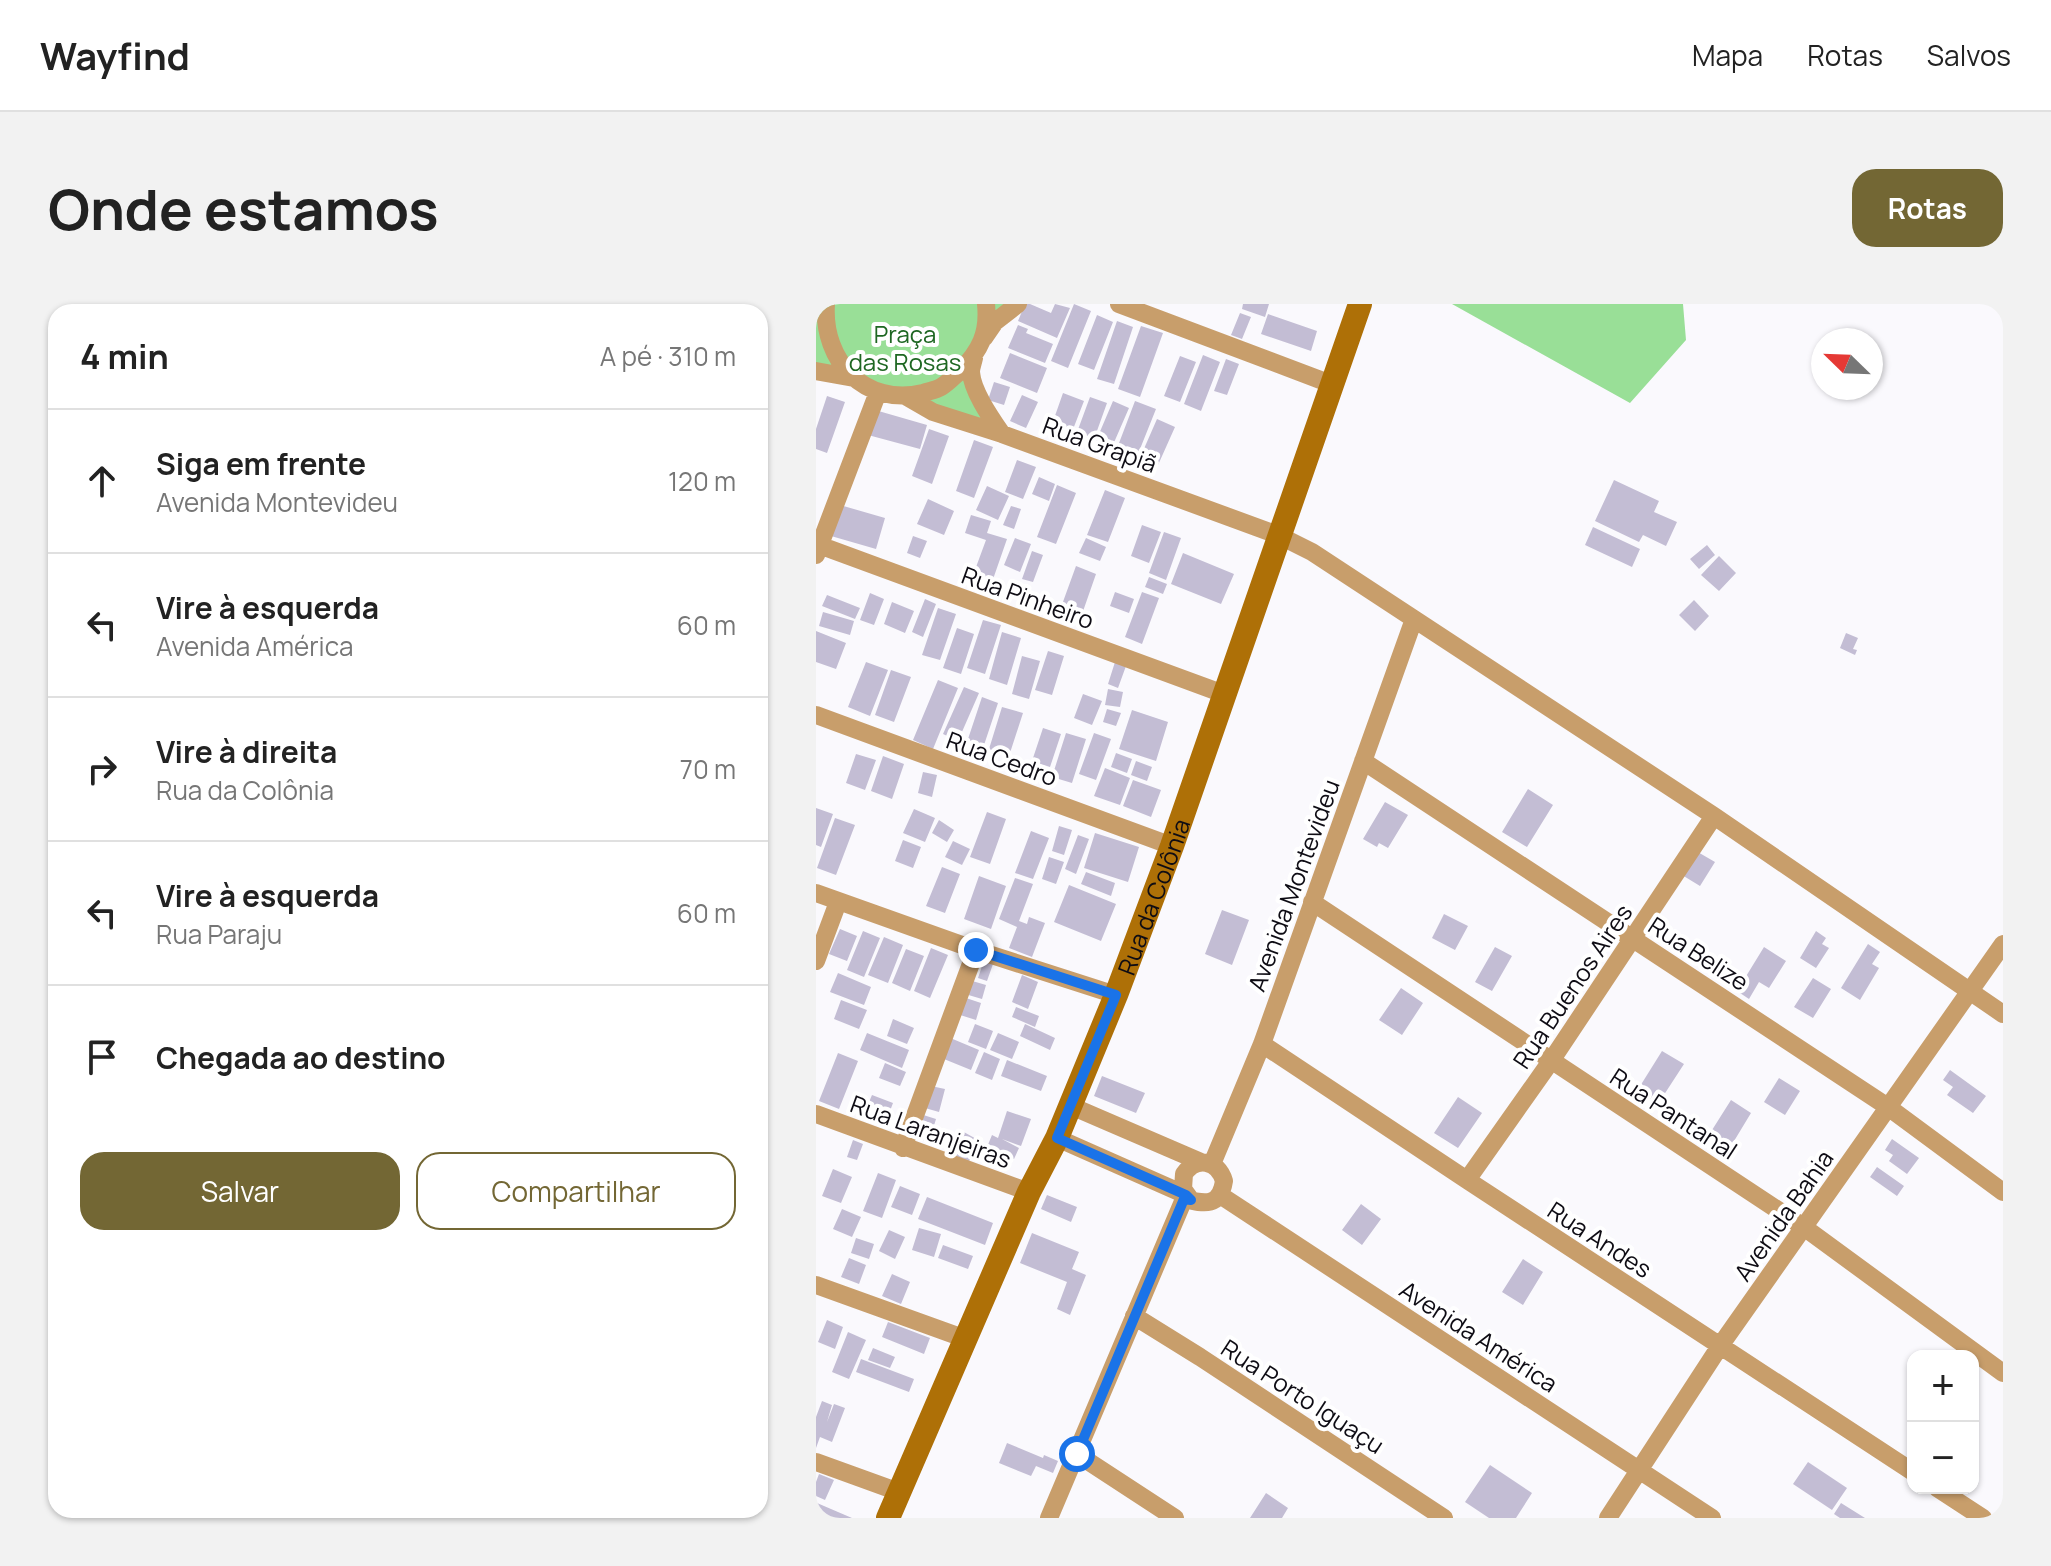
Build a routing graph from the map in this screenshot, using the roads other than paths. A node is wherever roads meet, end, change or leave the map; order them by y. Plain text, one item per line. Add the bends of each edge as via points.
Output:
1 (824, 304) edge
2 (986, 304) edge
3 (1018, 304) edge
4 (1119, 304) edge
5 (1360, 304) edge
6 (816, 310) edge
7 (983, 340) junction
8 (974, 358) junction
9 (816, 371) edge
10 (854, 378) junction
11 (1331, 384) junction
12 (878, 392) junction
13 (907, 397) junction
14 (1002, 434) junction
15 (1278, 535) junction
16 (817, 548) edge
17 (1414, 619) junction
18 (1224, 694) junction
19 (816, 715) edge
20 (1363, 761) junction
21 (1714, 816) junction
22 (1172, 846) junction
23 (816, 893) edge
24 (838, 902) junction
25 (1312, 902) junction
26 (1633, 938) junction
27 (2003, 944) edge
28 (976, 950) junction
29 (816, 961) edge
30 (1970, 990) junction
31 (1116, 995) junction
32 (2003, 1014) edge
33 (1262, 1044) junction
34 (1551, 1061) junction
35 (1071, 1106) junction
36 (1888, 1107) junction
37 (816, 1114) edge
38 (1057, 1138) junction
39 (903, 1148) junction
40 (1206, 1163) junction
41 (1467, 1180) junction
42 (1029, 1192) junction
43 (2003, 1192) edge
44 (1220, 1195) junction
45 (1185, 1197) junction
46 (1805, 1228) junction
47 (816, 1285) edge
48 (1134, 1316) junction
49 (966, 1339) junction
50 (1720, 1346) junction
51 (2003, 1373) edge
52 (1077, 1454) junction
53 (816, 1462) edge
54 (1907, 1468) edge
55 (1639, 1470) junction
56 (1946, 1494) edge
57 (896, 1509) edge
58 (1049, 1518) edge
59 (1175, 1518) edge
60 (1444, 1518) edge
61 (1608, 1518) edge
62 (1712, 1518) edge
63 (1983, 1518) edge

1 - 6 street
1 - 10 street via 828,340
2 - 7 street
3 - 7 street
4 - 11 street
5 - 11 main road, Rua da Colônia
7 - 8 street
8 - 13 street via 938,389
8 - 14 street via 976,389
9 - 10 street
10 - 12 street
11 - 15 main road, Rua da Colônia
12 - 13 street
12 - 16 street
13 - 14 street, Rua Grapiã via 933,412
14 - 15 street, Rua Grapiã
15 - 17 street, Rua Grapiã
15 - 18 main road, Rua da Colônia
16 - 18 street, Rua Pinheiro
17 - 20 street, Avenida Montevideu
17 - 21 street, Rua Grapiã
18 - 22 main road, Rua da Colônia
19 - 22 street, Rua Cedro
20 - 25 street, Avenida Montevideu
20 - 26 street, Rua Belize
21 - 26 street, Rua Buenos Aires
21 - 30 street, Rua Grapiã
22 - 31 main road, Rua da Colônia
23 - 24 street
24 - 28 street
24 - 29 street
25 - 33 street, Avenida Montevideu
25 - 34 street, Rua Pantanal
26 - 34 street, Rua Buenos Aires
26 - 36 street, Rua Belize
27 - 30 street, Avenida Bahia
28 - 31 street
28 - 39 street
30 - 32 street, Rua Grapiã
30 - 36 street, Avenida Bahia
31 - 35 main road, Rua da Colônia
33 - 40 street, Avenida Montevideu
33 - 41 street, Rua Andes
34 - 41 street, Rua Buenos Aires
34 - 46 street, Rua Pantanal
35 - 38 main road, Rua da Colônia
35 - 40 street
36 - 43 street, Rua Belize
36 - 46 street, Avenida Bahia
37 - 39 street, Rua Laranjeiras
38 - 42 main road, Rua da Colônia
38 - 45 street
39 - 42 street, Rua Laranjeiras
40 - 44 street via 1222,1174
40 - 45 street via 1194,1164 1184,1174
41 - 50 street, Rua Andes
42 - 49 main road, Rua da Colônia
44 - 45 street via 1203,1204
44 - 55 street, Avenida América
45 - 48 street
46 - 50 street, Avenida Bahia
46 - 51 street, Rua Pantanal
47 - 49 street
48 - 52 street
48 - 60 street, Rua Porto Iguaçu
49 - 57 main road, Rua da Colônia
50 - 54 street, Rua Andes
50 - 55 street, Avenida Bahia
52 - 58 street
52 - 59 street
53 - 57 street
55 - 61 street, Avenida Bahia
55 - 62 street, Avenida América
56 - 63 street

